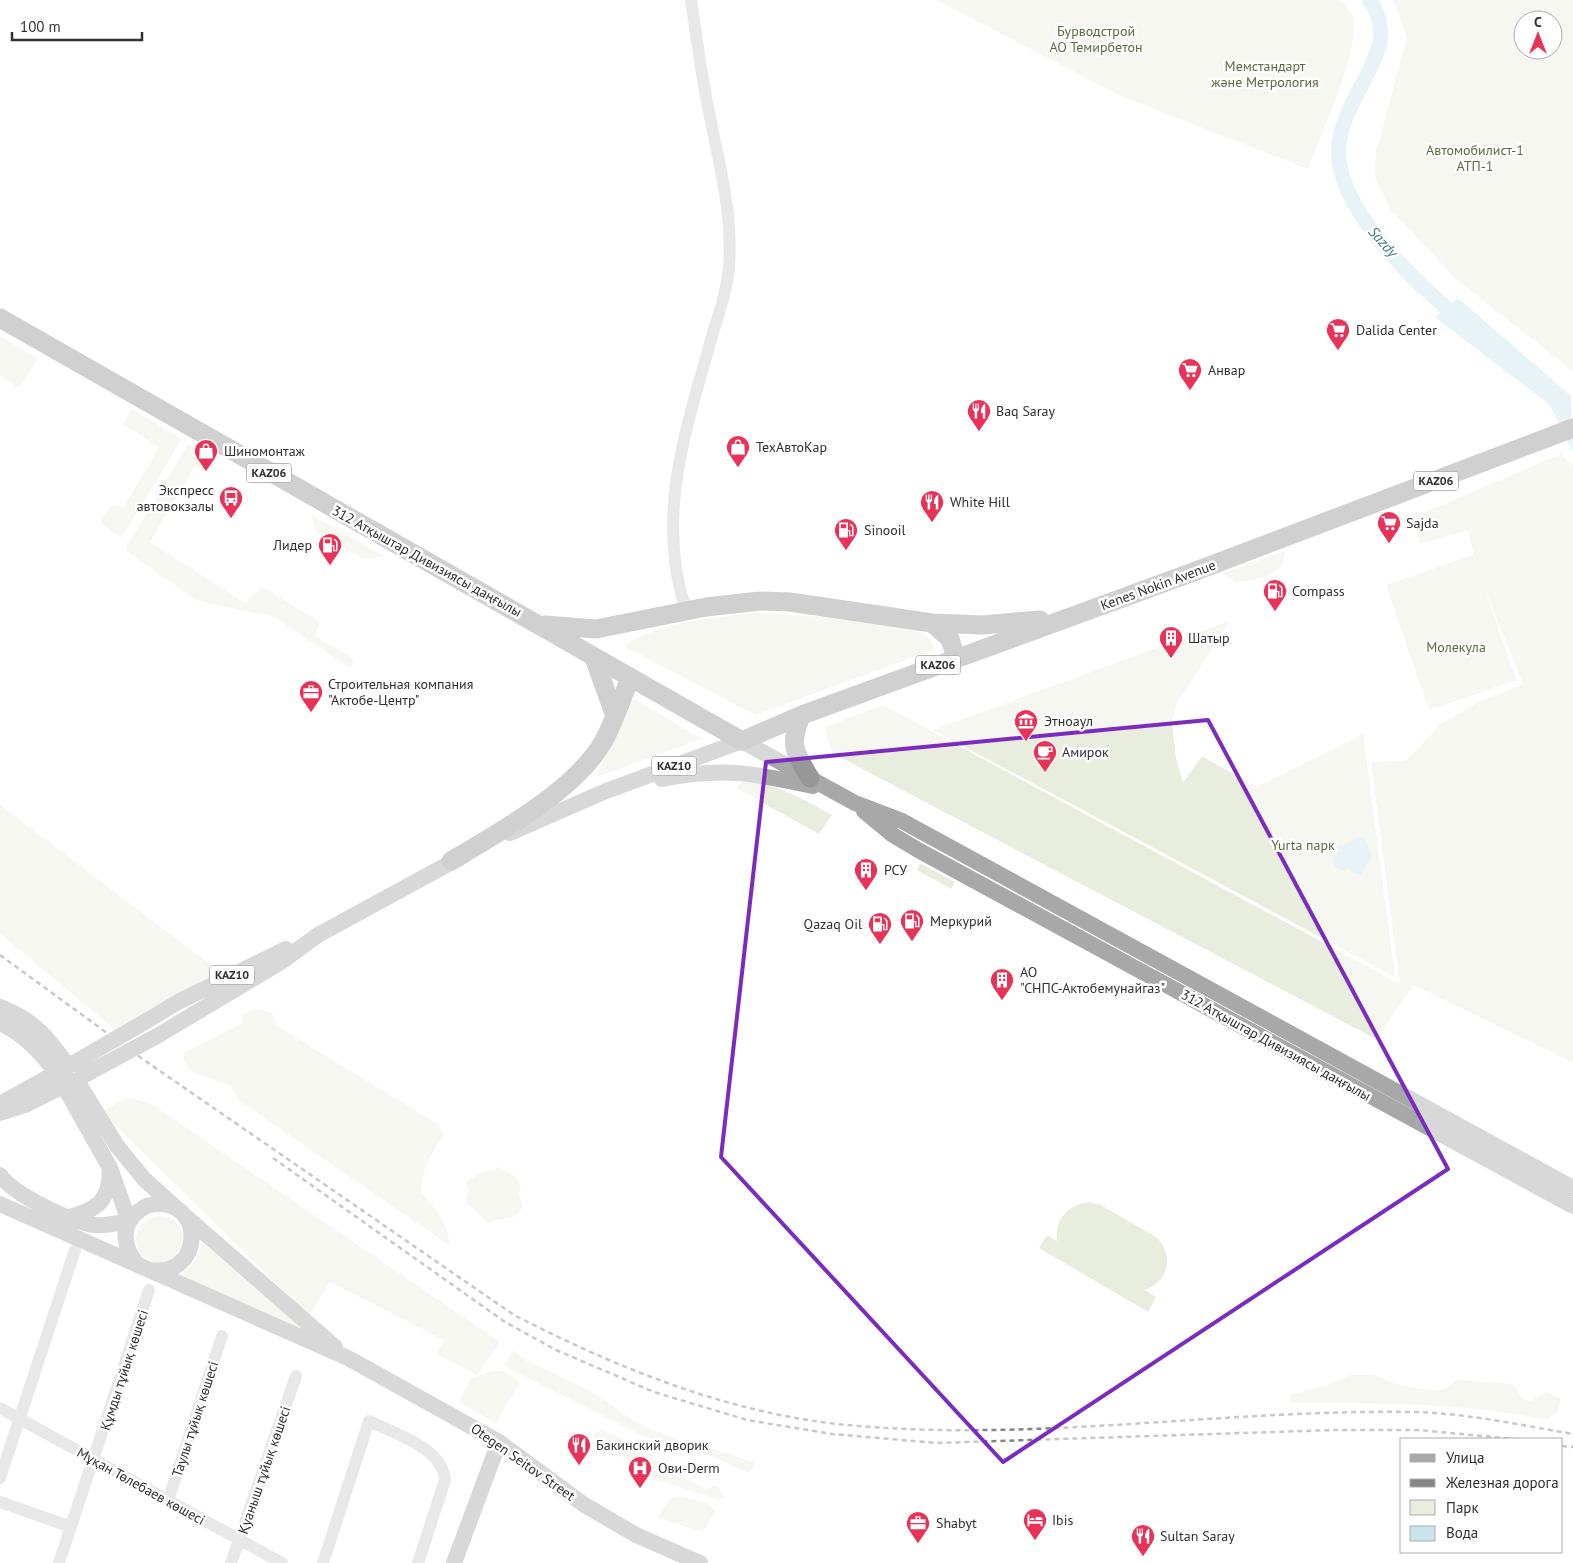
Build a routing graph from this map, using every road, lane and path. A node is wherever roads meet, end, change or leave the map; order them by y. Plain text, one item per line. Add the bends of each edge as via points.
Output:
1 (691, 0) edge
2 (0, 318) edge
3 (1573, 428) edge
4 (686, 610) junction
5 (1074, 615) junction
6 (652, 618) junction
7 (932, 623) junction
8 (541, 625) junction
9 (588, 654) junction
10 (956, 658) junction
11 (630, 678) junction
12 (802, 715) junction
13 (615, 716) junction
14 (742, 741) junction
15 (810, 778) junction
16 (831, 790) junction
17 (606, 791) junction
18 (854, 803) junction
19 (451, 862) junction
20 (976, 862) junction
21 (968, 877) junction
22 (1068, 912) junction
23 (1059, 927) junction
24 (318, 936) junction
25 (0, 1007) edge
26 (0, 1023) edge
27 (70, 1074) junction
28 (0, 1104) edge
29 (25, 1105) junction
30 (1434, 1111) junction
31 (0, 1113) edge
32 (0, 1126) edge
33 (1426, 1126) junction
34 (110, 1168) junction
35 (0, 1175) edge
36 (1573, 1188) edge
37 (0, 1204) edge
38 (1573, 1206) edge
39 (179, 1211) junction
40 (69, 1217) junction
41 (129, 1220) junction
42 (75, 1250) dead end
43 (144, 1268) junction
44 (149, 1290) dead end
45 (222, 1336) dead end
46 (348, 1358) junction
47 (296, 1376) dead end
48 (0, 1408) edge
49 (20, 1418) junction
50 (499, 1442) junction
51 (94, 1460) junction
52 (0, 1478) edge
53 (168, 1501) junction
54 (0, 1502) edge
55 (72, 1527) junction
56 (239, 1542) junction
57 (59, 1563) edge
58 (231, 1563) edge
59 (282, 1563) edge
60 (323, 1563) edge
61 (418, 1563) edge
62 (454, 1563) edge
63 (700, 1563) edge

1 - 4 street via 730,229 727,282 681,451 674,495 672,539 678,586
2 - 8 highway, 312 Атқыштар Дивизиясы даңғылы / KАZ06 via 289,485
3 - 5 highway, Kenes Nokin Avenue / KАZ06
4 - 6 highway
4 - 7 highway via 750,602 790,602
5 - 7 highway via 982,625
5 - 10 highway, Kenes Nokin Avenue / KАZ06
6 - 8 highway via 596,629
6 - 9 highway
7 - 10 highway via 950,639
8 - 9 highway, 312 Атқыштар Дивизиясы даңғылы / KАZ06
9 - 11 highway, 312 Атқыштар Дивизиясы даңғылы / KАZ06
9 - 13 highway
10 - 12 highway, Kenes Nokin Avenue / KАZ06
11 - 13 highway
11 - 14 highway, 312 Атқыштар Дивизиясы даңғылы / KАZ06
12 - 14 highway, Kenes Nokin Avenue / KАZ06
12 - 15 highway via 794,736 794,747
13 - 19 highway via 603,742 584,767 554,794
14 - 15 main road, 312 Атқыштар Дивизиясы даңғылы
14 - 17 main road, KAZ10
15 - 16 main road, 312 Атқыштар Дивизиясы даңғылы
16 - 17 main road via 731,771 697,772
16 - 18 main road, 312 Атқыштар Дивизиясы даңғылы
17 - 19 main road, KAZ10
18 - 20 main road, 312 Атқыштар Дивизиясы даңғылы via 902,821
18 - 21 main road, 312 Атқыштар Дивизиясы даңғылы via 893,835
19 - 24 main road, KAZ10
20 - 21 main road
20 - 22 main road, 312 Атқыштар Дивизиясы даңғылы
21 - 23 main road, 312 Атқыштар Дивизиясы даңғылы
22 - 23 main road
22 - 30 main road, 312 Атқыштар Дивизиясы даңғылы
23 - 33 main road, 312 Атқыштар Дивизиясы даңғылы
24 - 27 main road, KAZ10, bridge via 281,962 157,1036
24 - 27 main road, KAZ10, bridge via 274,953 178,1002
25 - 27 main road via 37,1027
26 - 27 main road via 24,1037
27 - 28 main road, KAZ10
27 - 29 main road, KAZ10
27 - 34 main road
27 - 39 main road via 117,1146 144,1179
29 - 31 main road, KAZ10
29 - 32 main road
30 - 33 main road
30 - 36 main road, 312 Атқыштар Дивизиясы даңғылы
33 - 38 main road, 312 Атқыштар Дивизиясы даңғылы
34 - 40 main road via 109,1186 103,1199 94,1208
34 - 41 main road
35 - 40 main road via 22,1194
37 - 43 main road
39 - 41 main road via 163,1204 152,1204
39 - 43 main road via 190,1225 193,1236 186,1257 170,1270
39 - 46 main road
40 - 41 main road via 93,1225
41 - 43 main road via 126,1248
42 - 49 street
43 - 46 main road
44 - 51 street, Құмды тұйық көшесі
45 - 53 street, Таулы тұйық көшесі
46 - 50 main road, Otegen Seitov Street
47 - 56 street, Қуаныш тұйық көшесі
48 - 49 street, Мұқан Төлебаев көшесі
49 - 51 street, Мұқан Төлебаев көшесі
49 - 52 street
50 - 62 main road
50 - 63 main road, Otegen Seitov Street via 583,1504 636,1534
51 - 53 street, Мұқан Төлебаев көшесі
51 - 55 street, Құмды тұйық көшесі
53 - 56 street, Мұқан Төлебаев көшесі
54 - 55 street
55 - 57 street, Құмды тұйық көшесі
56 - 58 street, Қуаныш тұйық көшесі
56 - 59 street, Мұқан Төлебаев көшесі
60 - 61 street via 370,1421 425,1449 443,1466 445,1480

